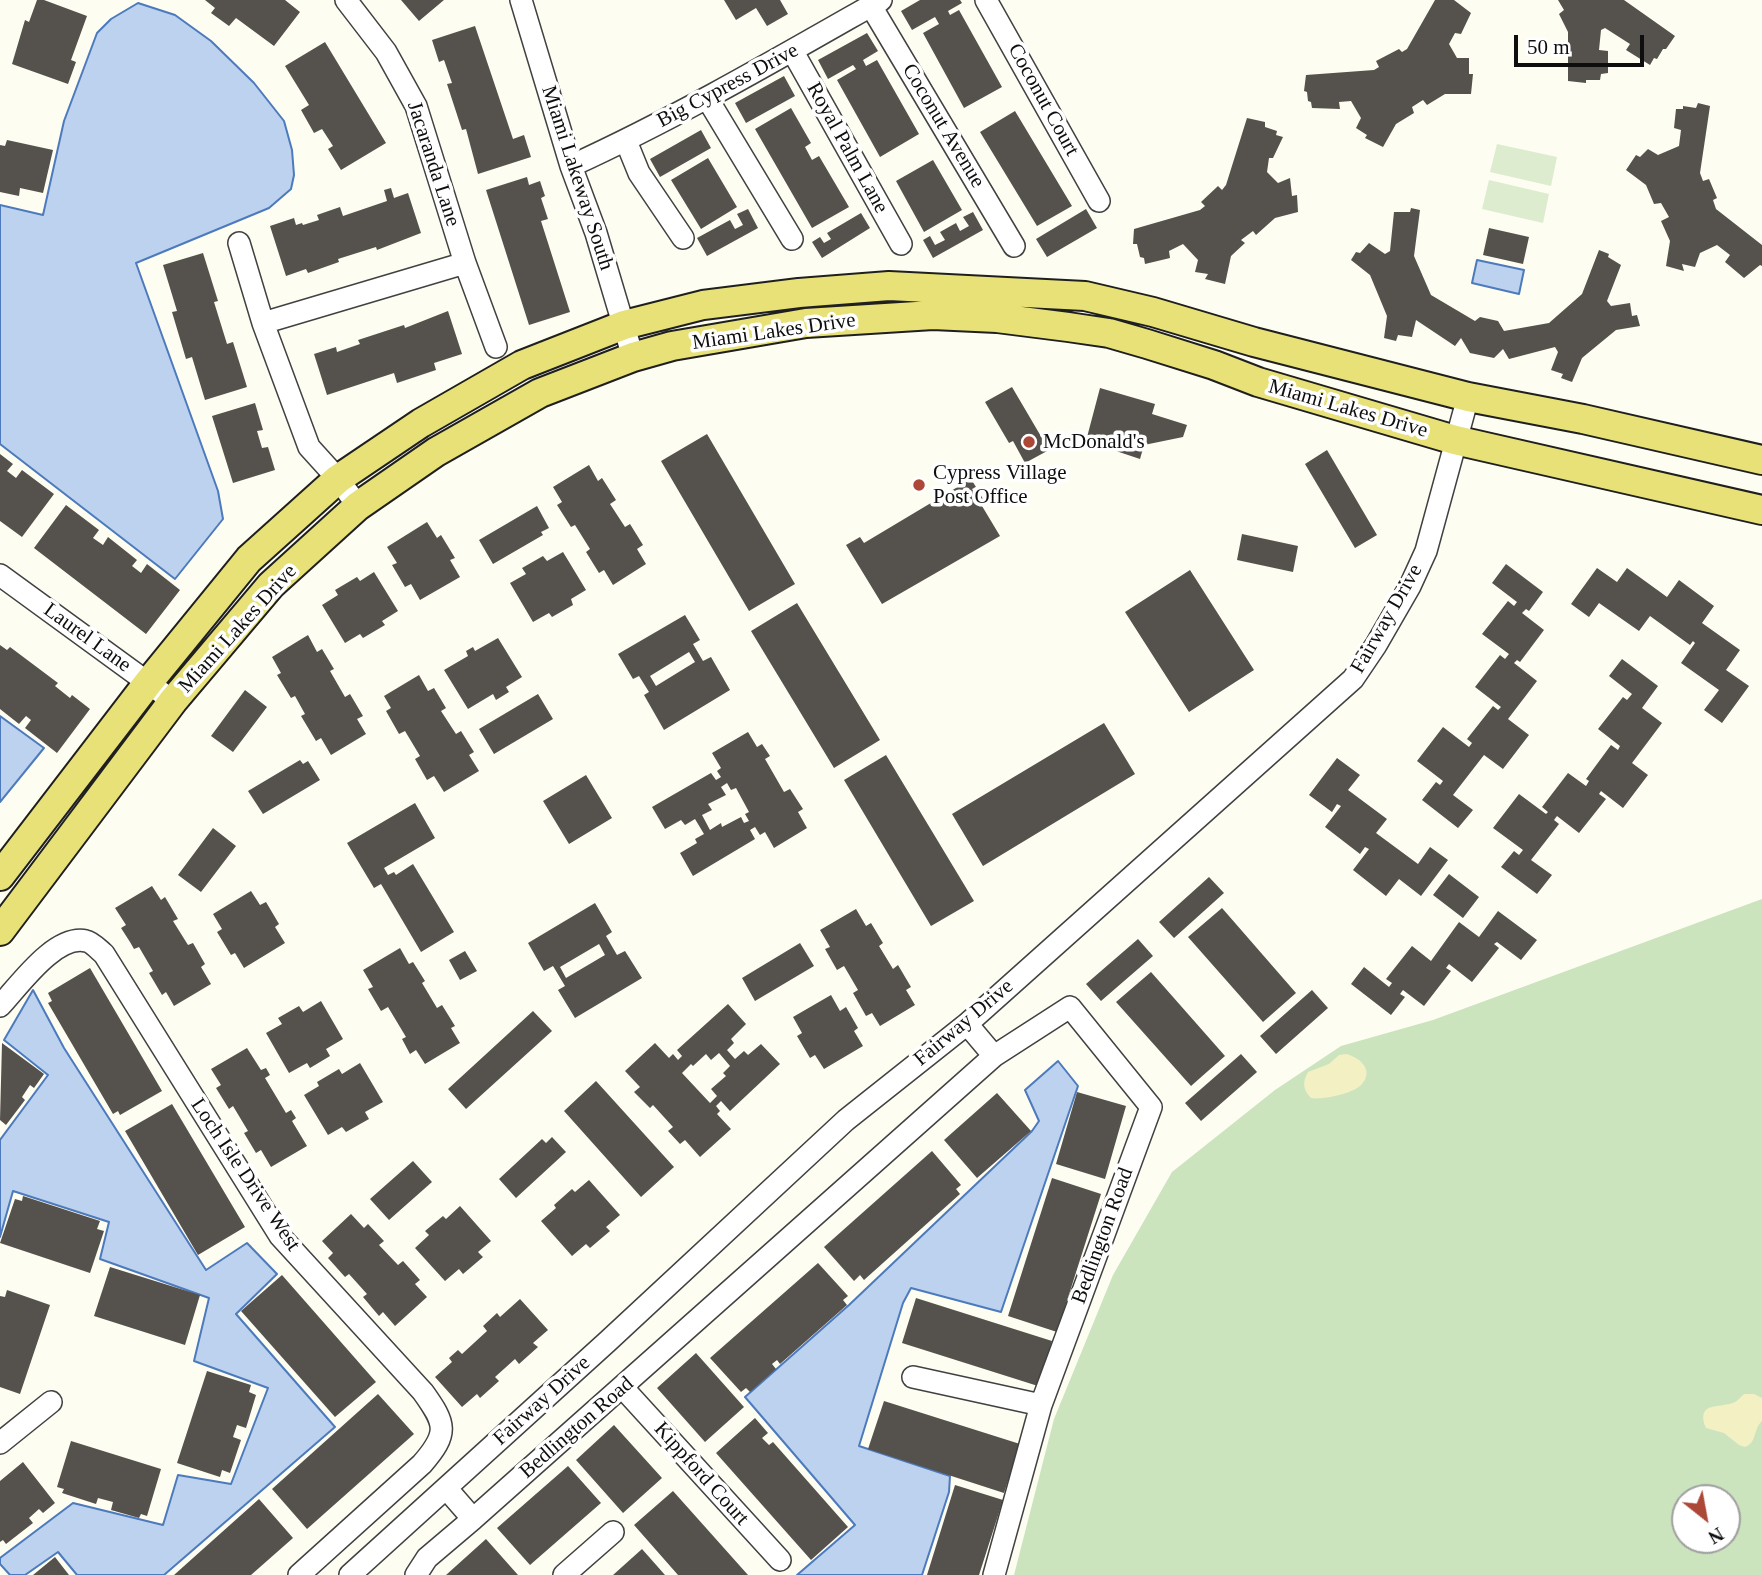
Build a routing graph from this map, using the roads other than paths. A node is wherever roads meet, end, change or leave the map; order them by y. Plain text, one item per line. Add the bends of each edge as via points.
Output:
1 (346, 0) edge
2 (521, 0) edge
3 (986, 0) edge
4 (876, 3) edge
5 (793, 52) junction
6 (707, 98) junction
7 (626, 141) junction
8 (571, 166) junction
9 (1099, 201) dead end
10 (684, 238) dead end
11 (792, 239) dead end
12 (239, 243) dead end
13 (901, 244) dead end
14 (1014, 246) dead end
15 (465, 263) junction
16 (263, 323) junction
17 (624, 326) junction
18 (496, 347) dead end
19 (633, 357) junction
20 (1468, 397) junction
21 (1455, 440) junction
22 (1762, 460) edge
23 (338, 478) junction
24 (358, 506) junction
25 (1762, 510) edge
26 (0, 575) edge
27 (148, 683) junction
28 (173, 701) junction
29 (0, 877) edge
30 (0, 931) edge
31 (0, 1006) edge
32 (967, 1024) junction
33 (994, 1056) junction
34 (913, 1377) dead end
35 (623, 1388) junction
36 (51, 1402) dead end
37 (1041, 1405) junction
38 (0, 1443) edge
39 (446, 1488) junction
40 (473, 1519) junction
41 (613, 1532) dead end
42 (780, 1560) dead end
43 (358, 1572) edge
44 (299, 1575) edge
45 (416, 1575) edge
46 (565, 1575) edge
47 (994, 1575) edge

1 - 15 street, Jacaranda Lane via 386,52 416,106
2 - 8 street, Miami Lakeway South
3 - 9 street, Coconut Court
4 - 5 street, Big Cypress Drive
4 - 14 street, Coconut Avenue
5 - 6 street, Big Cypress Drive
5 - 13 street, Royal Palm Lane
6 - 7 street, Big Cypress Drive
6 - 11 street
7 - 8 street, Big Cypress Drive
7 - 10 street via 639,173
8 - 17 street, Miami Lakeway South
12 - 16 street
15 - 16 street
15 - 18 street, Jacaranda Lane
16 - 23 street via 309,447
17 - 19 street, Miami Lakeway South
17 - 20 main road, Miami Lakes Drive via 703,305 889,286 1085,296
17 - 23 main road, Miami Lakes Drive via 522,365
19 - 21 main road, Miami Lakes Drive via 806,323 933,315 997,318 1109,333
19 - 24 main road, Miami Lakes Drive via 540,393 436,452
20 - 21 street, Fairway Drive
20 - 22 main road, Miami Lakes Drive
21 - 25 main road, Miami Lakes Drive
21 - 32 street, Fairway Drive via 1426,551 1410,586 1353,678
23 - 24 street
23 - 27 main road, Miami Lakes Drive via 249,559
24 - 28 main road, Miami Lakes Drive via 271,585
26 - 27 street, Laurel Lane
27 - 28 street, Laurel Lane
27 - 29 main road, Miami Lakes Drive
28 - 30 main road, Miami Lakes Drive
31 - 44 street, Loch Isle Drive West via 50,952 70,941 87,941 104,954 280,1236 437,1412 443,1430 437,1447
32 - 33 street
32 - 39 street, Fairway Drive via 846,1120
33 - 35 street, Bedlington Road
33 - 37 street, Bedlington Road via 1070,1007 1151,1107
34 - 37 street
35 - 40 street, Bedlington Road
35 - 42 street, Kippford Court
36 - 38 street
37 - 47 street, Bedlington Road
39 - 40 street
39 - 43 street, Fairway Drive
40 - 45 street, Bedlington Road via 427,1558
41 - 46 street

